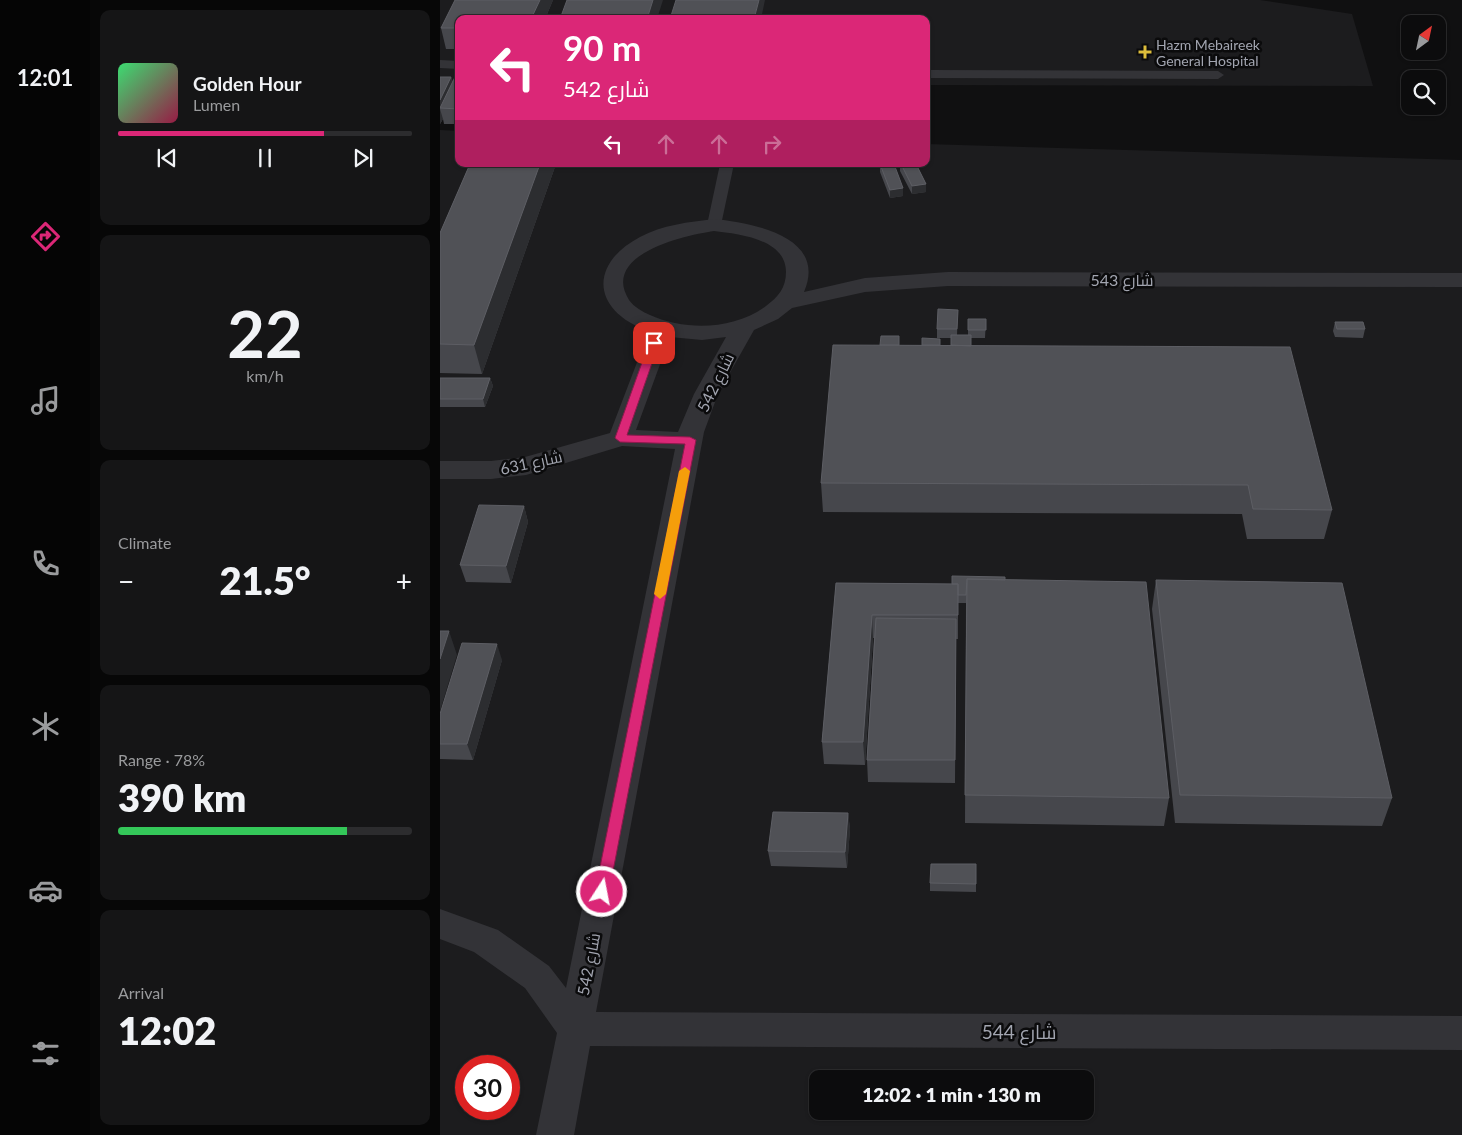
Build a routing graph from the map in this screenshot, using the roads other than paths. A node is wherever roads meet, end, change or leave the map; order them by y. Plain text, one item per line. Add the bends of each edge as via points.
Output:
1 (440, 64) edge
2 (455, 65) edge
3 (930, 74) edge
4 (1218, 75) dead end
5 (726, 167) edge
6 (714, 225) junction
7 (1462, 280) edge
8 (784, 303) junction
9 (745, 325) junction
10 (661, 329) junction
11 (620, 438) junction
12 (690, 440) junction
13 (440, 470) edge
14 (440, 924) edge
15 (575, 1029) junction
16 (1462, 1034) edge
17 (555, 1135) edge

1 - 2 lane
3 - 4 lane
5 - 6 lane
6 - 8 street via 740,227 782,244 793,257 798,272 795,288
6 - 10 street via 664,234 626,256 616,271 612,287 618,302 630,315
7 - 8 street, شارع 543 via 940,279 865,285
8 - 9 street via 767,316
9 - 10 street via 713,332
9 - 12 street, شارع 542 via 706,394
10 - 11 street
11 - 12 street
11 - 13 street, شارع 631 via 526,466
12 - 15 street, شارع 542
14 - 15 street via 486,941 537,977
15 - 16 street, شارع 544
15 - 17 street, شارع 542

